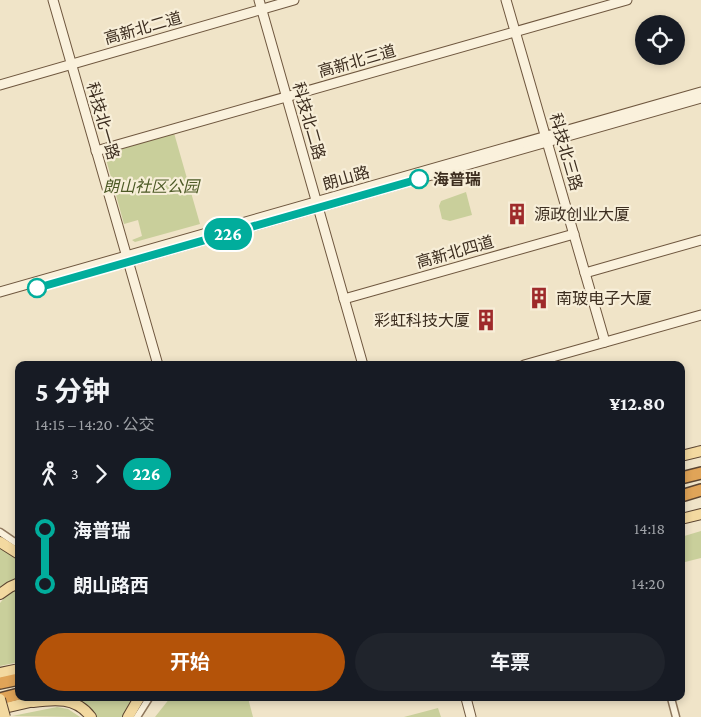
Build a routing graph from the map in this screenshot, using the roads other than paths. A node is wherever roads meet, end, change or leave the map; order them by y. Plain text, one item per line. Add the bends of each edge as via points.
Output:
1 (52, 0) edge
2 (294, 0) edge
3 (506, 0) edge
4 (627, 0) edge
5 (260, 5) edge
6 (515, 32) junction
7 (71, 64) junction
8 (0, 85) edge
9 (701, 92) edge
10 (287, 97) junction
11 (701, 98) edge
12 (546, 139) junction
13 (96, 151) junction
14 (318, 205) junction
15 (574, 234) junction
16 (701, 240) edge
17 (127, 259) junction
18 (585, 273) junction
19 (0, 292) edge
20 (0, 299) edge
21 (344, 299) junction
22 (701, 315) edge
23 (605, 342) junction
24 (157, 361) edge
25 (362, 361) edge
26 (538, 361) edge
27 (701, 451) edge
28 (685, 455) edge
29 (685, 472) edge
30 (701, 472) edge
31 (685, 477) edge
32 (701, 490) edge
33 (685, 495) edge
34 (701, 514) edge
35 (685, 518) edge
36 (0, 532) edge
37 (0, 542) edge
38 (15, 542) edge
39 (15, 551) edge
40 (15, 585) edge
41 (0, 594) edge
42 (15, 670) edge
43 (0, 673) edge
44 (15, 679) edge
45 (0, 683) edge
46 (15, 695) edge
47 (0, 699) edge
48 (37, 701) edge
49 (44, 701) edge
50 (63, 701) edge
51 (137, 701) edge
52 (147, 701) edge
53 (467, 701) edge
54 (672, 701) edge
55 (33, 702) junction
56 (0, 709) edge
57 (4, 717) edge
58 (91, 717) edge
59 (128, 717) edge
60 (137, 717) edge
61 (471, 717) edge
62 (676, 717) edge

1 - 7 street, 科技北一路
2 - 5 street, 高新北二道
3 - 6 street, 科技北三路
4 - 6 street, 高新北三道
5 - 7 street, 高新北二道
5 - 10 street, 科技北二路
6 - 10 street, 高新北三道
6 - 12 street, 科技北三路
7 - 8 street, 高新北二道
7 - 13 street, 科技北一路
9 - 12 street, 朗山路
10 - 13 street, 高新北三道
10 - 14 street, 科技北二路
11 - 12 street, 朗山路
12 - 14 street, 朗山路
12 - 15 street, 科技北三路
13 - 17 street, 科技北一路
14 - 17 street, 朗山路
14 - 21 street, 科技北二路
15 - 18 street, 科技北三路
15 - 21 street, 高新北四道
16 - 18 street
17 - 19 street, 朗山路
17 - 20 street, 朗山路
17 - 24 street, 科技北一路
18 - 23 street, 科技北三路
21 - 25 street, 科技北二路
22 - 23 street
23 - 26 street
27 - 28 main road
29 - 30 highway
30 - 31 highway
32 - 33 highway
34 - 35 main road
36 - 38 street
37 - 39 main road
40 - 41 main road
42 - 43 main road
44 - 45 highway
46 - 47 highway
47 - 57 main road, bridge
48 - 55 main road
49 - 55 main road
50 - 58 main road via 83,709
51 - 59 main road
52 - 60 street
53 - 61 street
54 - 62 street
55 - 56 main road

